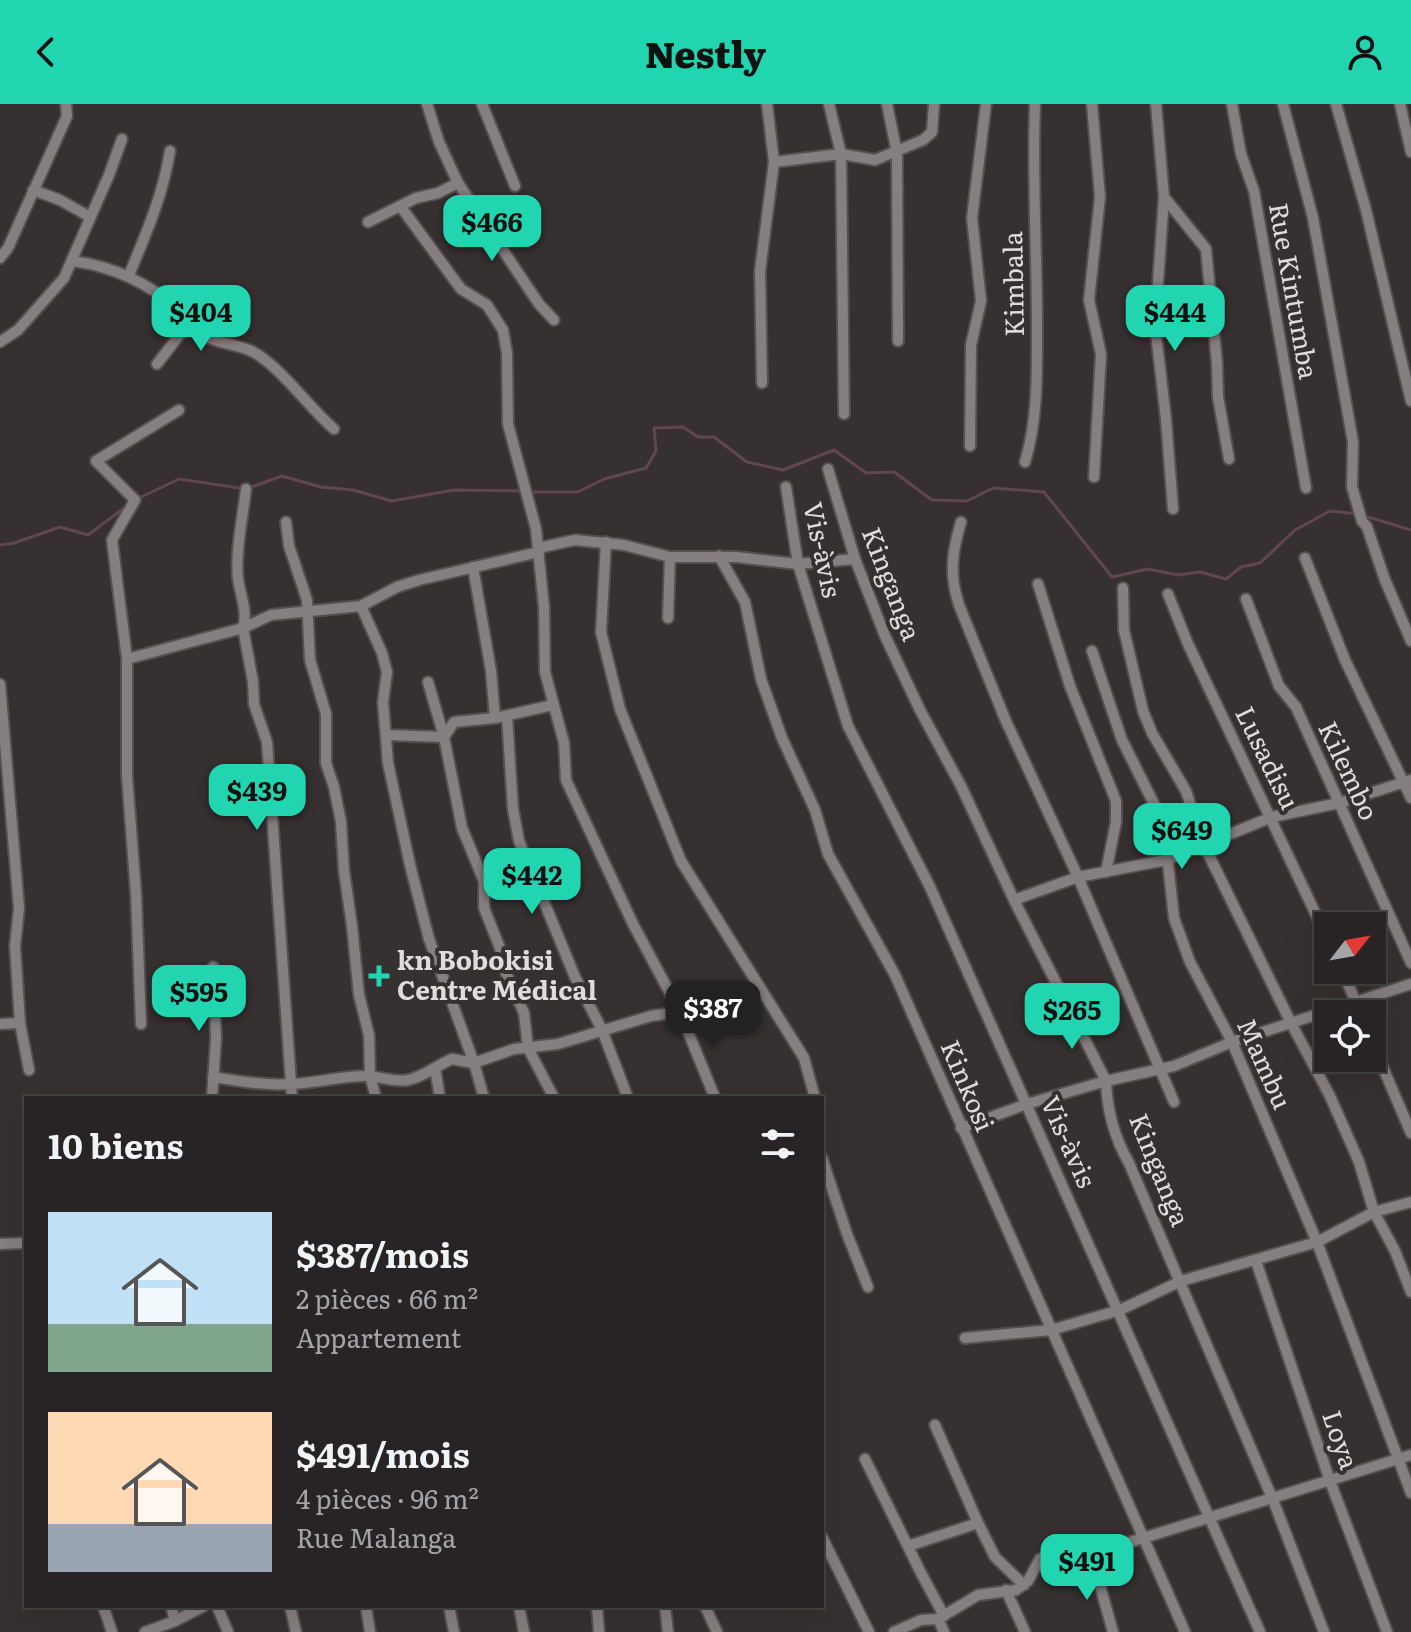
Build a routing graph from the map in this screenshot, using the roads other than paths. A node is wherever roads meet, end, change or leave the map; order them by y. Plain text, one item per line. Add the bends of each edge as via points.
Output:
1 (66, 104) edge
2 (427, 104) edge
3 (482, 104) edge
4 (767, 104) edge
5 (829, 104) edge
6 (887, 104) edge
7 (934, 104) edge
8 (986, 104) edge
9 (1035, 104) edge
10 (1092, 104) edge
11 (1156, 104) edge
12 (1232, 104) edge
13 (1283, 104) edge
14 (1336, 104) edge
15 (1400, 104) edge
16 (122, 139) dead end
17 (170, 151) dead end
18 (1411, 152) edge
19 (897, 153) junction
20 (841, 154) junction
21 (774, 162) junction
22 (458, 183) junction
23 (515, 186) dead end
24 (33, 190) junction
25 (1164, 197) junction
26 (401, 207) junction
27 (90, 217) junction
28 (368, 222) dead end
29 (0, 258) edge
30 (73, 261) junction
31 (129, 275) junction
32 (191, 320) junction
33 (554, 320) dead end
34 (898, 341) dead end
35 (0, 342) edge
36 (157, 364) dead end
37 (762, 383) dead end
38 (1411, 401) edge
39 (179, 410) dead end
40 (844, 414) dead end
41 (334, 429) dead end
42 (970, 446) dead end
43 (1229, 459) dead end
44 (1025, 462) dead end
45 (828, 469) dead end
46 (1094, 477) dead end
47 (786, 487) dead end
48 (1306, 488) dead end
49 (246, 489) dead end
50 (1173, 509) dead end
51 (286, 522) dead end
52 (961, 522) dead end
53 (606, 542) junction
54 (539, 550) junction
55 (719, 556) junction
56 (670, 557) junction
57 (1305, 558) dead end
58 (855, 559) junction
59 (798, 564) junction
60 (473, 567) junction
61 (1038, 584) dead end
62 (1123, 588) dead end
63 (1168, 594) dead end
64 (1246, 599) dead end
65 (361, 606) junction
66 (309, 611) junction
67 (668, 618) dead end
68 (243, 628) junction
69 (1411, 641) edge
70 (1092, 651) dead end
71 (127, 659) junction
72 (428, 682) dead end
73 (0, 684) edge
74 (553, 705) junction
75 (501, 717) junction
76 (387, 735) junction
77 (444, 737) junction
78 (1407, 781) edge
79 (1411, 798) edge
80 (1339, 803) junction
81 (1272, 817) junction
82 (1203, 843) junction
83 (1166, 860) junction
84 (1106, 872) junction
85 (1078, 877) junction
86 (1014, 900) junction
87 (1315, 912) edge
88 (1411, 963) edge
89 (213, 967) dead end
90 (1411, 984) edge
91 (1359, 1000) edge
92 (680, 1012) junction
93 (1314, 1015) edge
94 (20, 1023) junction
95 (1291, 1023) junction
96 (0, 1024) edge
97 (141, 1024) dead end
98 (602, 1030) junction
99 (1232, 1042) junction
100 (528, 1048) junction
101 (474, 1063) junction
102 (435, 1068) junction
103 (1161, 1069) junction
104 (29, 1070) dead end
105 (1385, 1072) edge
106 (370, 1076) junction
107 (213, 1077) junction
108 (1106, 1081) junction
109 (291, 1084) junction
110 (212, 1096) edge
111 (292, 1096) edge
112 (375, 1096) edge
113 (440, 1096) edge
114 (483, 1096) edge
115 (553, 1096) edge
116 (627, 1096) edge
117 (714, 1096) edge
118 (814, 1096) edge
119 (1174, 1102) dead end
120 (1027, 1104) junction
121 (961, 1128) junction
122 (1411, 1133) edge
123 (824, 1164) edge
124 (1411, 1202) edge
125 (1374, 1212) junction
126 (1317, 1242) junction
127 (24, 1243) edge
128 (0, 1244) edge
129 (1256, 1261) junction
130 (1181, 1281) junction
131 (868, 1287) dead end
132 (1411, 1292) edge
133 (1120, 1310) junction
134 (1051, 1330) junction
135 (965, 1338) dead end
136 (935, 1425) dead end
137 (1411, 1455) edge
138 (1398, 1458) junction
139 (865, 1459) dead end
140 (1330, 1481) junction
141 (1411, 1493) edge
142 (1273, 1500) junction
143 (1210, 1518) junction
144 (978, 1523) junction
145 (1143, 1538) junction
146 (824, 1541) edge
147 (908, 1546) junction
148 (1094, 1564) junction
149 (1024, 1585) junction
150 (1006, 1590) junction
151 (104, 1608) edge
152 (172, 1608) edge
153 (200, 1608) edge
154 (218, 1608) edge
155 (290, 1608) edge
156 (366, 1608) edge
157 (449, 1608) edge
158 (519, 1608) edge
159 (597, 1608) edge
160 (665, 1608) edge
161 (706, 1608) edge
162 (941, 1617) junction
163 (175, 1621) junction
164 (112, 1632) edge
165 (145, 1632) edge
166 (228, 1632) edge
167 (296, 1632) edge
168 (370, 1632) edge
169 (454, 1632) edge
170 (524, 1632) edge
171 (599, 1632) edge
172 (668, 1632) edge
173 (717, 1632) edge
174 (869, 1632) edge
175 (894, 1632) edge
176 (944, 1632) edge
177 (1025, 1632) edge
178 (1113, 1632) edge
179 (1185, 1632) edge
180 (1260, 1632) edge
181 (1324, 1632) edge
182 (1387, 1632) edge

1 - 24 street via 67,116
2 - 22 street
3 - 23 street
4 - 21 street
5 - 20 street
6 - 19 street
7 - 19 street via 932,132
8 - 42 street via 972,218 981,301 971,345
9 - 44 street, Kimbala via 1037,355 1034,425
10 - 46 street via 1100,197 1089,300 1101,354
11 - 25 street
12 - 48 street, Rue Kintumba via 1254,191
13 - 69 street via 1313,218 1353,442 1352,487
14 - 38 street
15 - 18 street
16 - 27 street
17 - 31 street via 166,178
19 - 20 street via 875,160
19 - 34 street
20 - 21 street
20 - 40 street
21 - 37 street via 760,271
22 - 26 street
22 - 33 street
24 - 27 street
24 - 29 street
25 - 43 street via 1206,249 1218,397
25 - 50 street via 1155,325
26 - 28 street
26 - 54 street via 461,289 487,305 503,330 508,424
27 - 30 street
30 - 31 street
30 - 35 street via 32,316
31 - 32 street
32 - 36 street
32 - 41 street via 203,336 263,359
39 - 71 street via 96,461 135,500 112,540
45 - 58 street, Kinganga
47 - 59 street, Vis-àvis
49 - 68 street via 238,577
51 - 66 street
52 - 85 street via 951,558 955,592 1005,719
53 - 54 street via 575,540
53 - 56 street
53 - 118 street via 601,632 620,709 681,861 804,1058
54 - 60 street
54 - 74 street via 545,672
55 - 56 street
55 - 59 street
55 - 121 street, Kinkosi via 745,602 761,679 828,854 895,975
56 - 67 street
57 - 78 street via 1345,660
58 - 59 street
58 - 86 street, Kinganga via 885,636
59 - 120 street, Vis-àvis via 848,726 930,887
60 - 65 street via 397,587
60 - 75 street
61 - 84 street via 1070,686 1116,801
62 - 82 street via 1124,630 1143,711 1186,791
63 - 81 street, Lusadisu
64 - 80 street, Kilembo via 1279,686 1296,707
65 - 66 street
65 - 76 street via 387,672
66 - 68 street via 271,615
66 - 106 street via 310,660 326,714 326,763 341,822
68 - 71 street
68 - 109 street via 254,704 267,742
70 - 83 street, Mambu via 1122,740 1160,816
71 - 97 street via 127,776
72 - 77 street
73 - 94 street via 19,908 15,946
74 - 75 street
74 - 92 street via 564,743 567,785
75 - 77 street via 454,722
75 - 98 street via 519,841
76 - 77 street
76 - 101 street via 388,763 429,939
77 - 100 street via 462,828 484,881 484,908 524,1013
78 - 79 street
78 - 80 street
80 - 81 street
80 - 88 street, Kilembo
81 - 82 street
81 - 87 street, Lusadisu
82 - 83 street
82 - 95 street
83 - 84 street
83 - 99 street, Mambu via 1174,918 1190,962
84 - 85 street
85 - 86 street
85 - 103 street
86 - 108 street, Kinganga
89 - 107 street
90 - 91 street
92 - 98 street
92 - 117 street
93 - 95 street
94 - 96 street
94 - 104 street
95 - 99 street
95 - 125 street via 1359,1162
98 - 100 street
98 - 116 street
99 - 103 street
99 - 126 street, Mambu
100 - 101 street
100 - 115 street
101 - 102 street via 452,1059
101 - 114 street
102 - 106 street via 407,1080
102 - 113 street
103 - 108 street
103 - 119 street
105 - 122 street
106 - 109 street
106 - 112 street
107 - 109 street
107 - 110 street
108 - 120 street
108 - 130 street, Kinganga via 1121,1151
109 - 111 street
120 - 121 street
120 - 133 street, Vis-àvis
121 - 134 street, Kinkosi
123 - 131 street
124 - 125 street
125 - 126 street
125 - 132 street
126 - 129 street
126 - 138 street, Mambu
127 - 128 street
129 - 130 street
129 - 140 street, Loya
130 - 133 street
130 - 142 street, Kinganga
133 - 134 street
133 - 143 street, Vis-àvis
134 - 135 street
134 - 145 street, Kinkosi
136 - 144 street
137 - 138 street
138 - 140 street
138 - 141 street, Mambu
139 - 147 street
140 - 142 street
140 - 182 street, Loya
142 - 143 street
142 - 181 street, Kinganga
143 - 145 street
143 - 180 street, Vis-àvis
144 - 147 street
144 - 149 street via 995,1557
145 - 148 street via 1100,1553
145 - 179 street, Kinkosi
146 - 174 street
147 - 162 street
148 - 149 street via 1053,1552 1040,1559
148 - 178 street
149 - 150 street
150 - 162 street via 978,1595
150 - 177 street
151 - 164 street
152 - 163 street
153 - 163 street
154 - 166 street
155 - 167 street
156 - 168 street
157 - 169 street
158 - 170 street
159 - 171 street
160 - 172 street
161 - 173 street
162 - 175 street
162 - 176 street
163 - 165 street

